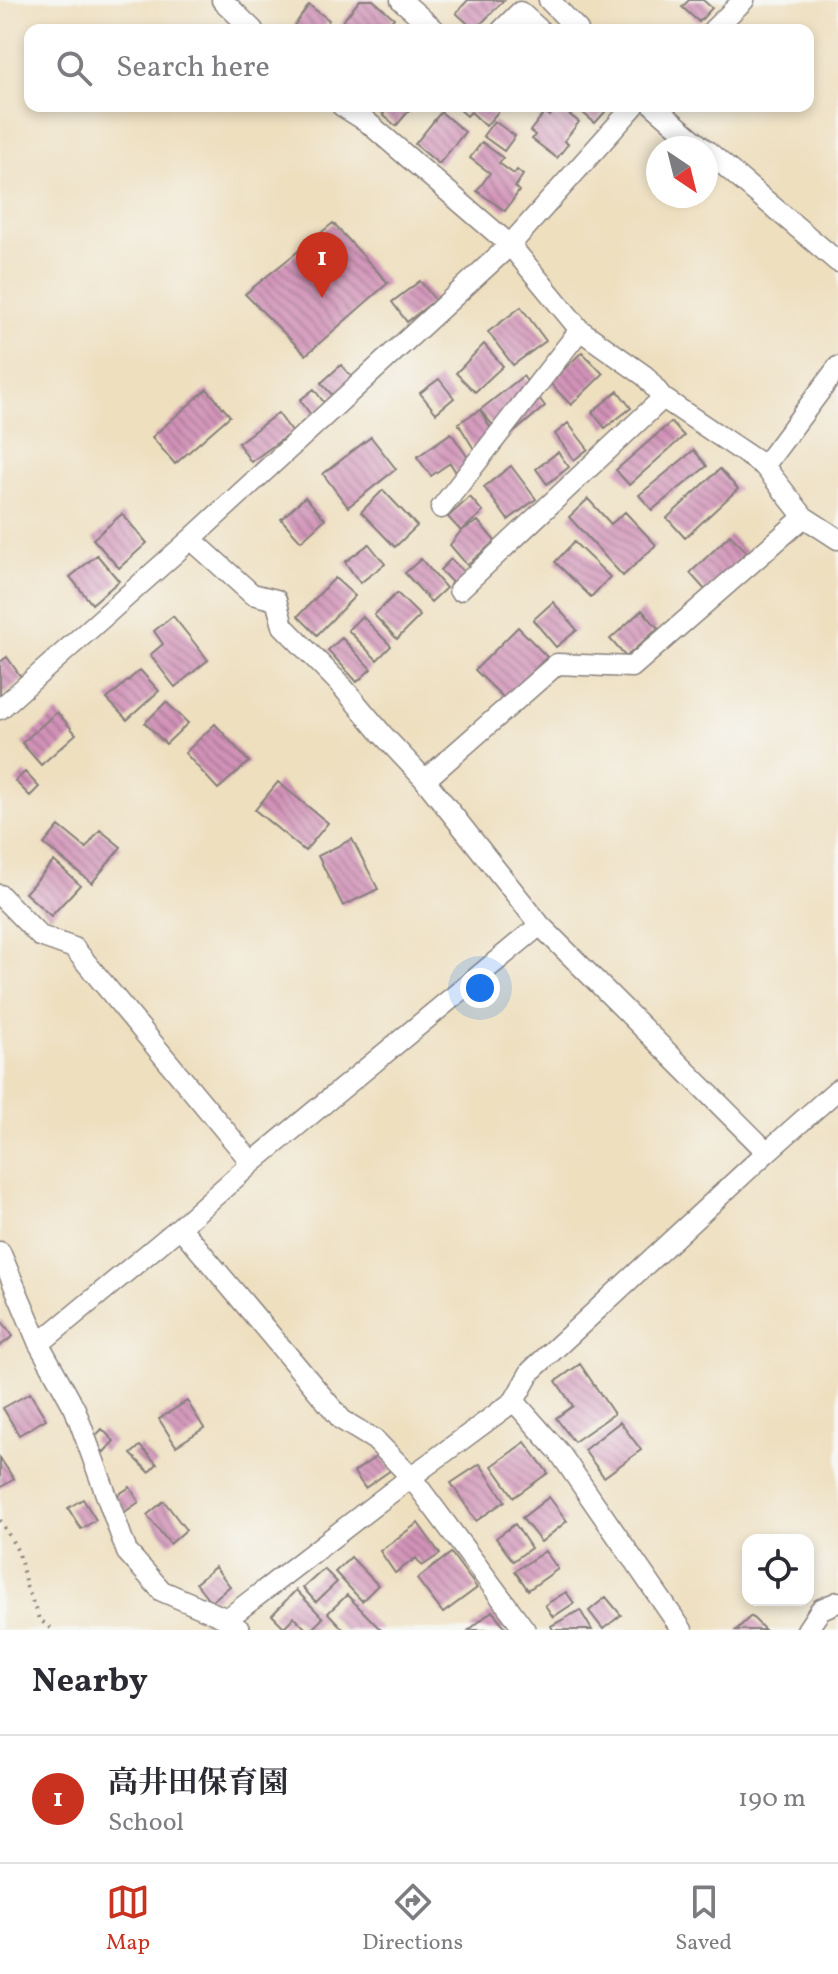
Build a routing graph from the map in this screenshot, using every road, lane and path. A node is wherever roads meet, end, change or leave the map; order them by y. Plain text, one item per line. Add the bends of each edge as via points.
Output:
1 (222, 0) edge
2 (401, 0) edge
3 (549, 0) edge
4 (744, 0) edge
5 (247, 24) edge
6 (428, 24) edge
7 (508, 24) edge
8 (533, 24) edge
9 (572, 24) edge
10 (719, 24) edge
11 (352, 112) edge
12 (626, 112) edge
13 (661, 112) edge
14 (690, 136) edge
15 (718, 160) edge
16 (510, 245) junction
17 (838, 262) edge
18 (580, 330) junction
19 (838, 367) edge
20 (663, 398) junction
21 (764, 466) junction
22 (441, 508) dead end
23 (804, 517) junction
24 (191, 539) junction
25 (838, 539) edge
26 (459, 590) dead end
27 (0, 709) edge
28 (425, 780) junction
29 (0, 895) edge
30 (540, 925) junction
31 (838, 1089) edge
32 (767, 1152) junction
33 (252, 1163) junction
34 (180, 1227) junction
35 (0, 1252) edge
36 (39, 1344) junction
37 (514, 1401) junction
38 (411, 1477) junction
39 (0, 1520) edge
40 (838, 1602) edge
41 (234, 1625) edge
42 (53, 1630) edge
43 (525, 1630) edge
44 (682, 1630) edge
45 (807, 1630) edge

1 - 5 street
2 - 6 street
3 - 9 street
4 - 10 street
7 - 8 street via 520,12
11 - 16 street
12 - 16 street
13 - 14 street
15 - 17 street
16 - 18 street
16 - 24 street
18 - 20 street via 645,376
18 - 22 street
19 - 21 street
20 - 21 street
20 - 26 street
21 - 23 street
23 - 25 street
23 - 28 street via 632,667 557,664
24 - 27 street
24 - 28 street via 252,594 276,600 283,626
28 - 30 street
29 - 33 street via 40,936 74,948
30 - 32 street
30 - 33 street
31 - 32 street
32 - 37 street via 531,1371
33 - 34 street
34 - 36 street
34 - 38 street via 342,1420 375,1440
35 - 36 street
36 - 41 street via 75,1409 127,1552 162,1591
37 - 38 street
37 - 44 street via 559,1452
38 - 41 street
38 - 43 street
39 - 42 path via 19,1553 39,1619
40 - 45 street via 821,1609

